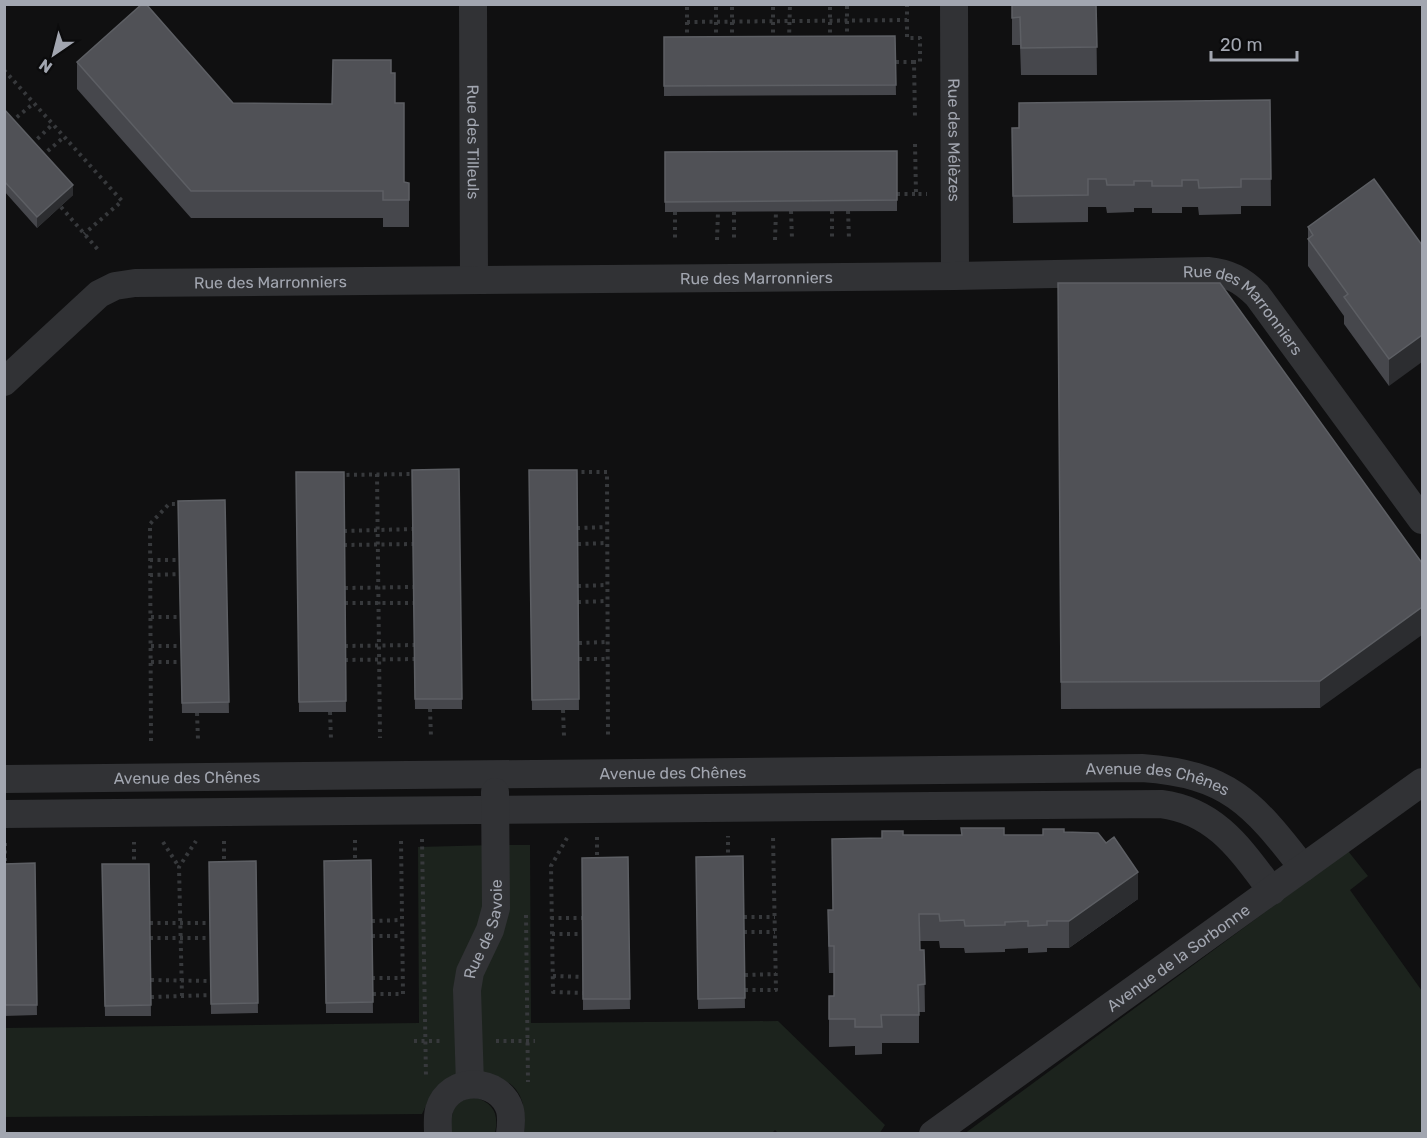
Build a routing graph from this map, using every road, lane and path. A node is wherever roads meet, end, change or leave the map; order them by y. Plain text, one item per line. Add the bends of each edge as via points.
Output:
1 (473, 4) edge
2 (687, 4) edge
3 (716, 4) edge
4 (732, 4) edge
5 (774, 4) edge
6 (790, 4) edge
7 (830, 4) edge
8 (847, 4) edge
9 (907, 4) edge
10 (954, 4) edge
11 (907, 20) junction
12 (773, 21) junction
13 (790, 21) junction
14 (830, 21) junction
15 (847, 21) junction
16 (687, 22) junction
17 (716, 22) junction
18 (732, 22) junction
19 (789, 46) edge
20 (830, 46) edge
21 (847, 46) edge
22 (687, 47) edge
23 (716, 47) edge
24 (732, 47) edge
25 (773, 47) edge
26 (896, 62) edge
27 (914, 62) junction
28 (5, 72) edge
29 (34, 103) junction
30 (915, 117) dead end
31 (9, 124) edge
32 (53, 124) junction
33 (64, 137) junction
34 (915, 144) dead end
35 (29, 147) edge
36 (40, 158) edge
37 (897, 194) edge
38 (916, 194) junction
39 (930, 203) dead end
40 (61, 207) edge
41 (776, 211) edge
42 (791, 211) edge
43 (832, 211) edge
44 (848, 211) edge
45 (675, 212) edge
46 (718, 212) edge
47 (734, 212) edge
48 (84, 234) junction
49 (792, 239) dead end
50 (832, 239) dead end
51 (849, 239) dead end
52 (675, 240) dead end
53 (717, 240) dead end
54 (734, 240) dead end
55 (776, 240) dead end
56 (100, 252) dead end
57 (956, 276) junction
58 (474, 280) junction
59 (4, 382) edge
60 (565, 472) edge
61 (377, 474) junction
62 (419, 474) edge
63 (332, 475) edge
64 (188, 504) edge
65 (1422, 520) edge
66 (607, 527) junction
67 (577, 528) edge
68 (377, 529) junction
69 (413, 529) edge
70 (344, 531) edge
71 (607, 543) junction
72 (378, 544) junction
73 (413, 544) edge
74 (578, 544) edge
75 (344, 545) edge
76 (150, 560) junction
77 (179, 560) edge
78 (180, 574) edge
79 (150, 575) junction
80 (607, 585) junction
81 (578, 586) edge
82 (378, 587) junction
83 (413, 587) edge
84 (345, 588) edge
85 (607, 601) junction
86 (578, 602) edge
87 (345, 603) edge
88 (378, 603) junction
89 (413, 603) edge
90 (151, 617) junction
91 (180, 617) edge
92 (608, 642) junction
93 (579, 643) edge
94 (379, 645) junction
95 (414, 645) edge
96 (151, 646) junction
97 (181, 646) edge
98 (345, 646) edge
99 (414, 659) edge
100 (579, 659) edge
101 (608, 659) junction
102 (345, 660) edge
103 (379, 660) junction
104 (151, 662) junction
105 (181, 662) edge
106 (430, 709) edge
107 (563, 710) edge
108 (330, 712) edge
109 (197, 713) edge
110 (564, 736) dead end
111 (608, 736) dead end
112 (431, 737) dead end
113 (380, 738) dead end
114 (331, 739) dead end
115 (198, 740) dead end
116 (151, 741) dead end
117 (495, 773) junction
118 (4, 779) edge
119 (1422, 782) edge
120 (495, 811) junction
121 (4, 814) edge
122 (773, 835) dead end
123 (728, 836) dead end
124 (597, 837) dead end
125 (568, 838) dead end
126 (401, 839) dead end
127 (422, 839) dead end
128 (355, 840) dead end
129 (196, 841) dead end
130 (224, 841) dead end
131 (134, 842) dead end
132 (163, 842) dead end
133 (4, 843) edge
134 (179, 867) junction
135 (728, 867) edge
136 (597, 868) edge
137 (1303, 868) junction
138 (355, 871) edge
139 (224, 872) edge
140 (5, 874) edge
141 (134, 874) edge
142 (1272, 891) junction
143 (526, 914) dead end
144 (744, 917) edge
145 (775, 917) junction
146 (552, 918) junction
147 (582, 918) edge
148 (402, 920) junction
149 (372, 921) edge
150 (150, 923) edge
151 (180, 923) junction
152 (210, 923) edge
153 (744, 932) edge
154 (775, 932) junction
155 (552, 934) junction
156 (582, 934) edge
157 (372, 936) edge
158 (402, 936) junction
159 (150, 938) edge
160 (180, 938) junction
161 (210, 938) edge
162 (776, 974) junction
163 (745, 975) edge
164 (552, 976) junction
165 (583, 976) edge
166 (372, 978) edge
167 (402, 978) junction
168 (151, 980) edge
169 (181, 981) junction
170 (211, 981) edge
171 (745, 990) edge
172 (583, 993) edge
173 (373, 994) edge
174 (182, 996) junction
175 (211, 996) edge
176 (151, 997) edge
177 (426, 1084) dead end
178 (470, 1084) junction
179 (528, 1093) dead end
180 (438, 1134) edge
181 (510, 1134) edge
182 (933, 1134) edge

1 - 58 street, Rue des Tilleuls
2 - 16 path
3 - 17 path
4 - 18 path
5 - 12 path
6 - 13 path
7 - 14 path
8 - 15 path
9 - 11 path
10 - 57 street, Rue des Mélèzes
11 - 15 path
11 - 27 path via 907,38 920,38 920,62
12 - 13 path
12 - 18 path
12 - 25 path
13 - 14 path
13 - 19 path
14 - 15 path
14 - 20 path
15 - 21 path
16 - 17 path
16 - 22 path
17 - 18 path
17 - 23 path
18 - 24 path
26 - 27 path
27 - 30 path
28 - 29 path
29 - 31 path
29 - 32 path
32 - 33 path
32 - 35 path
33 - 36 path
33 - 48 path via 122,201
34 - 38 path
37 - 38 path
38 - 39 path via 930,194
40 - 48 path
41 - 55 path
42 - 49 path
43 - 50 path
44 - 51 path
45 - 52 path
46 - 53 path
47 - 54 path
48 - 56 path
57 - 58 street, Rue des Marronniers
57 - 65 street, Rue des Marronniers via 1193,270 1219,272 1239,279 1274,316
58 - 59 street, Rue des Marronniers via 124,285 99,294
60 - 66 path via 607,472
61 - 62 path
61 - 63 path
61 - 68 path
64 - 76 path via 169,504 150,524
66 - 67 path
66 - 71 path
68 - 69 path
68 - 70 path
68 - 72 path
71 - 74 path
71 - 80 path
72 - 73 path
72 - 75 path
72 - 82 path
76 - 77 path
76 - 79 path
78 - 79 path
79 - 90 path
80 - 81 path
80 - 85 path
82 - 83 path
82 - 84 path
82 - 88 path
85 - 86 path
85 - 92 path
87 - 88 path
88 - 89 path
88 - 94 path
90 - 91 path
90 - 96 path
92 - 93 path
92 - 101 path
94 - 95 path
94 - 98 path
94 - 103 path
96 - 97 path
96 - 104 path
99 - 103 path
100 - 101 path
101 - 111 path
102 - 103 path
103 - 113 path
104 - 105 path
104 - 116 path
106 - 112 path
107 - 110 path
108 - 114 path
109 - 115 path
117 - 118 street, Avenue des Chênes
117 - 120 street, Rue de Savoie
117 - 137 street, Avenue des Chênes via 1096,768 1169,771 1215,783 1248,804
119 - 137 street, Avenue de la Sorbonne
120 - 121 street, Avenue des Chênes
120 - 142 street, Avenue des Chênes via 1161,804 1190,812 1223,831
120 - 178 street, Rue de Savoie via 496,908 470,972 467,990
122 - 145 path
123 - 135 path
124 - 136 path
125 - 146 path via 551,866
126 - 148 path
127 - 177 path
128 - 138 path
129 - 134 path
130 - 139 path
131 - 141 path
132 - 134 path
133 - 140 path
134 - 151 path
137 - 142 street, Avenue de la Sorbonne
142 - 182 street, Avenue de la Sorbonne
143 - 179 path
144 - 145 path
145 - 154 path
146 - 147 path
146 - 155 path
148 - 149 path
148 - 158 path
150 - 151 path
151 - 152 path
151 - 160 path
153 - 154 path
154 - 162 path
155 - 156 path
155 - 164 path
157 - 158 path
158 - 167 path
159 - 160 path
160 - 161 path
160 - 169 path
162 - 163 path
162 - 171 path via 776,990
164 - 165 path
164 - 172 path via 553,992
166 - 167 path
167 - 173 path via 403,994
168 - 169 path
169 - 170 path
169 - 174 path
174 - 175 path
174 - 176 path
178 - 180 street via 455,1088 444,1100 439,1109
178 - 181 street via 490,1088 506,1101 511,1116

